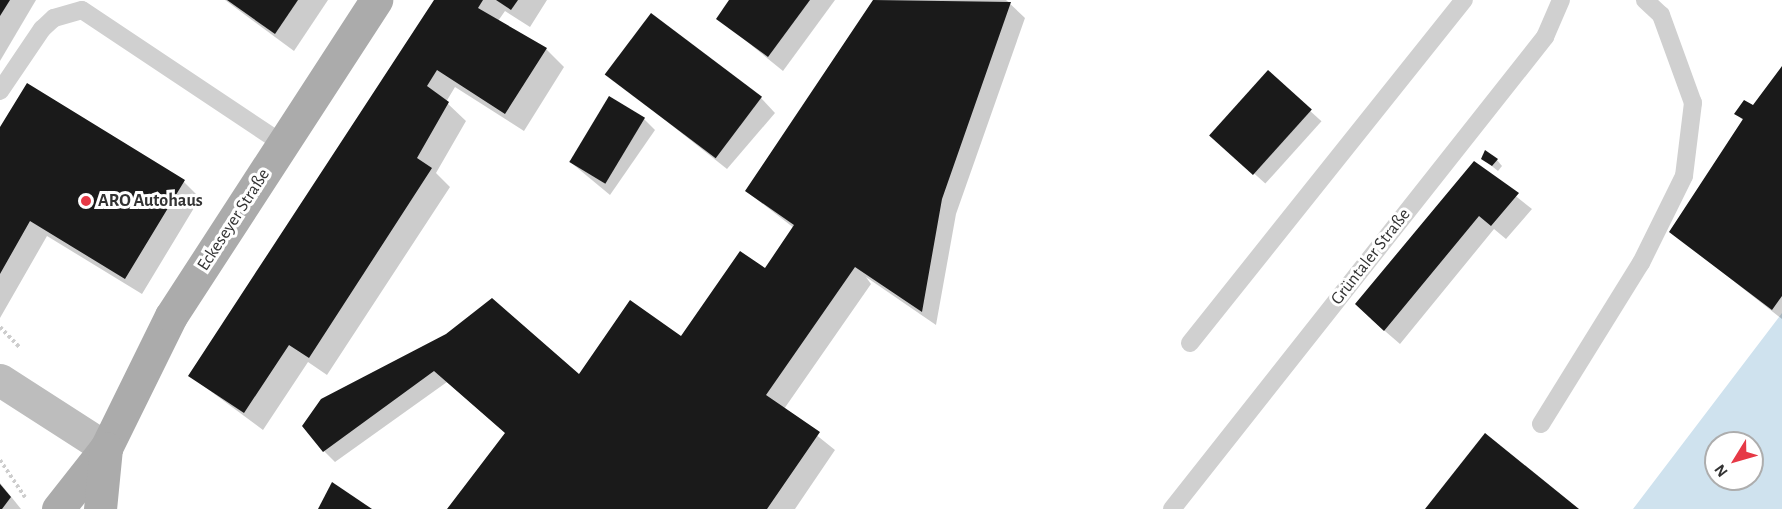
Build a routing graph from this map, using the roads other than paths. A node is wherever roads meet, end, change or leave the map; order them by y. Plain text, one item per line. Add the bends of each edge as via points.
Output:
1 (376, 0) edge
2 (1464, 0) edge
3 (1561, 0) edge
4 (1645, 0) edge
5 (0, 91) edge
6 (283, 144) junction
7 (1190, 343) dead end
8 (0, 380) edge
9 (1541, 424) dead end
10 (106, 448) junction
11 (58, 509) edge
12 (100, 509) edge
13 (1172, 509) edge

1 - 6 main road, Eckeseyer Straße
2 - 7 lane
3 - 13 lane, Grüntaler Straße via 1545,37
4 - 9 lane via 1660,15 1693,103 1684,176 1641,263
5 - 6 lane via 48,24 82,10
6 - 10 main road, Eckeseyer Straße via 171,315
8 - 10 main road
10 - 11 main road
10 - 12 main road

